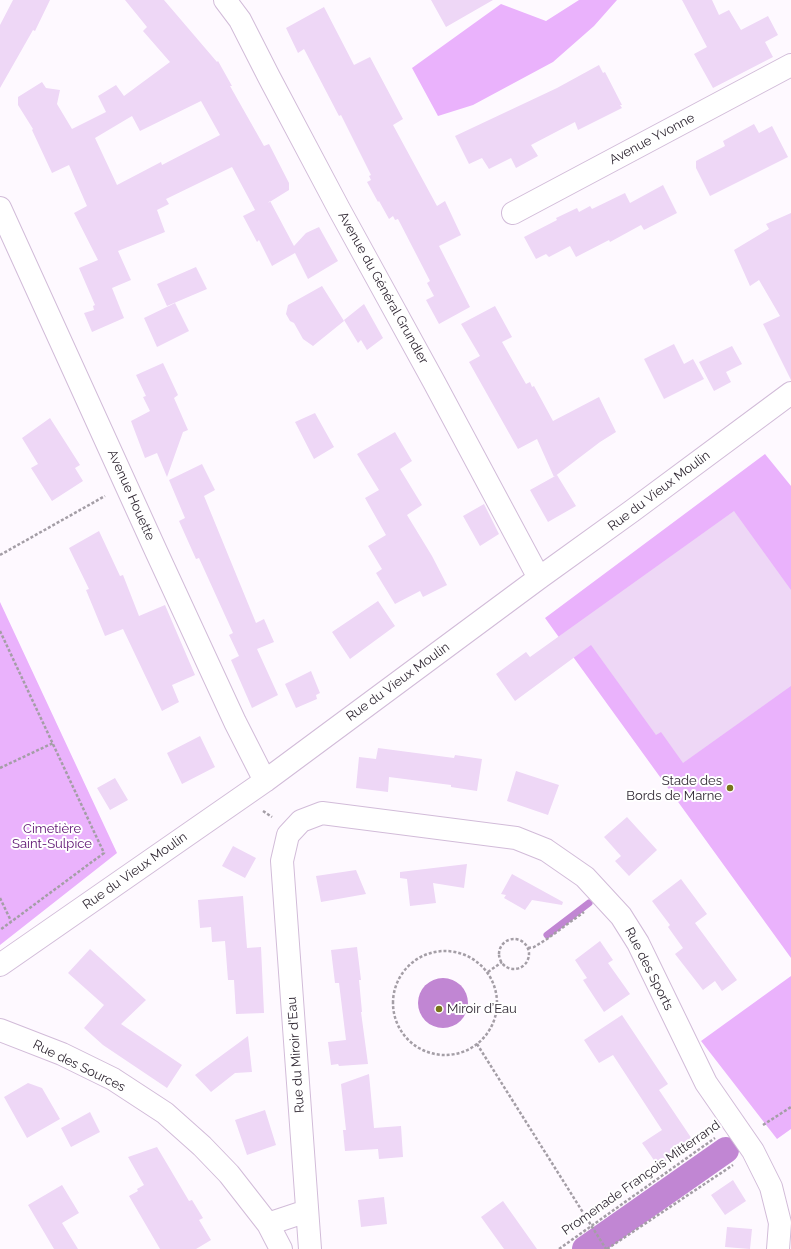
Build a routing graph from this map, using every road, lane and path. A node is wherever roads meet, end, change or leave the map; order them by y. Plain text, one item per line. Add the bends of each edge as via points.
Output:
1 (225, 0) edge
2 (791, 65) edge
3 (0, 208) edge
4 (513, 213) dead end
5 (791, 393) edge
6 (126, 484) junction
7 (0, 555) edge
8 (539, 578) junction
9 (0, 631) edge
10 (53, 743) junction
11 (0, 768) edge
12 (265, 781) junction
13 (241, 798) junction
14 (293, 830) junction
15 (282, 861) joint
16 (604, 897) junction
17 (0, 898) edge
18 (11, 921) junction
19 (0, 930) edge
20 (528, 948) junction
21 (502, 962) junction
22 (0, 965) edge
23 (488, 972) junction
24 (0, 1030) edge
25 (478, 1044) junction
26 (791, 1107) edge
27 (744, 1138) junction
28 (307, 1211) junction
29 (268, 1224) junction
30 (591, 1226) junction
31 (281, 1249) edge
32 (310, 1249) edge
33 (559, 1249) edge
34 (606, 1249) edge
35 (778, 1249) edge

1 - 8 street, Avenue du Général Grundler via 240,20 339,209
2 - 4 street, Avenue Yvonne
3 - 6 street, Avenue Houette
5 - 8 street, Rue du Vieux Moulin
6 - 7 path
6 - 12 street, Avenue Houette via 235,722
8 - 12 street, Rue du Vieux Moulin
9 - 10 path
10 - 11 path
10 - 18 path via 104,853
12 - 13 street, Rue du Vieux Moulin
13 - 14 path
13 - 22 street, Rue du Vieux Moulin
14 - 15 street, Rue des Sports via 288,836
14 - 16 street, Rue des Sports via 301,821 322,813 516,838 546,850 585,876
15 - 28 street, Rue du Miroir d'Eau
16 - 20 path via 547,939
16 - 27 street, Rue des Sports via 621,916 638,943 706,1083
17 - 18 path
18 - 19 path
20 - 21 path via 529,958 519,968 510,968
20 - 21 path via 516,939 507,941 499,953
21 - 23 path
23 - 25 path via 497,994 496,1018
23 - 25 path via 475,960 459,952 442,950 424,954 409,964 399,978 393,995 393,1013 400,1029 411,1043 427,1052 444,1055 462,1053
24 - 29 street, Rue des Sources via 62,1054 113,1079 165,1113 230,1174
25 - 30 path
26 - 27 path, Promenade François Mitterrand
27 - 30 path, Promenade François Mitterrand
27 - 34 path, Promenade François Mitterrand
27 - 35 street, Rue des Sports via 772,1187 780,1223
28 - 29 street
28 - 32 street, Rue du Miroir d'Eau
29 - 31 street, Rue des Sources
30 - 33 path, Promenade François Mitterrand
30 - 34 path

